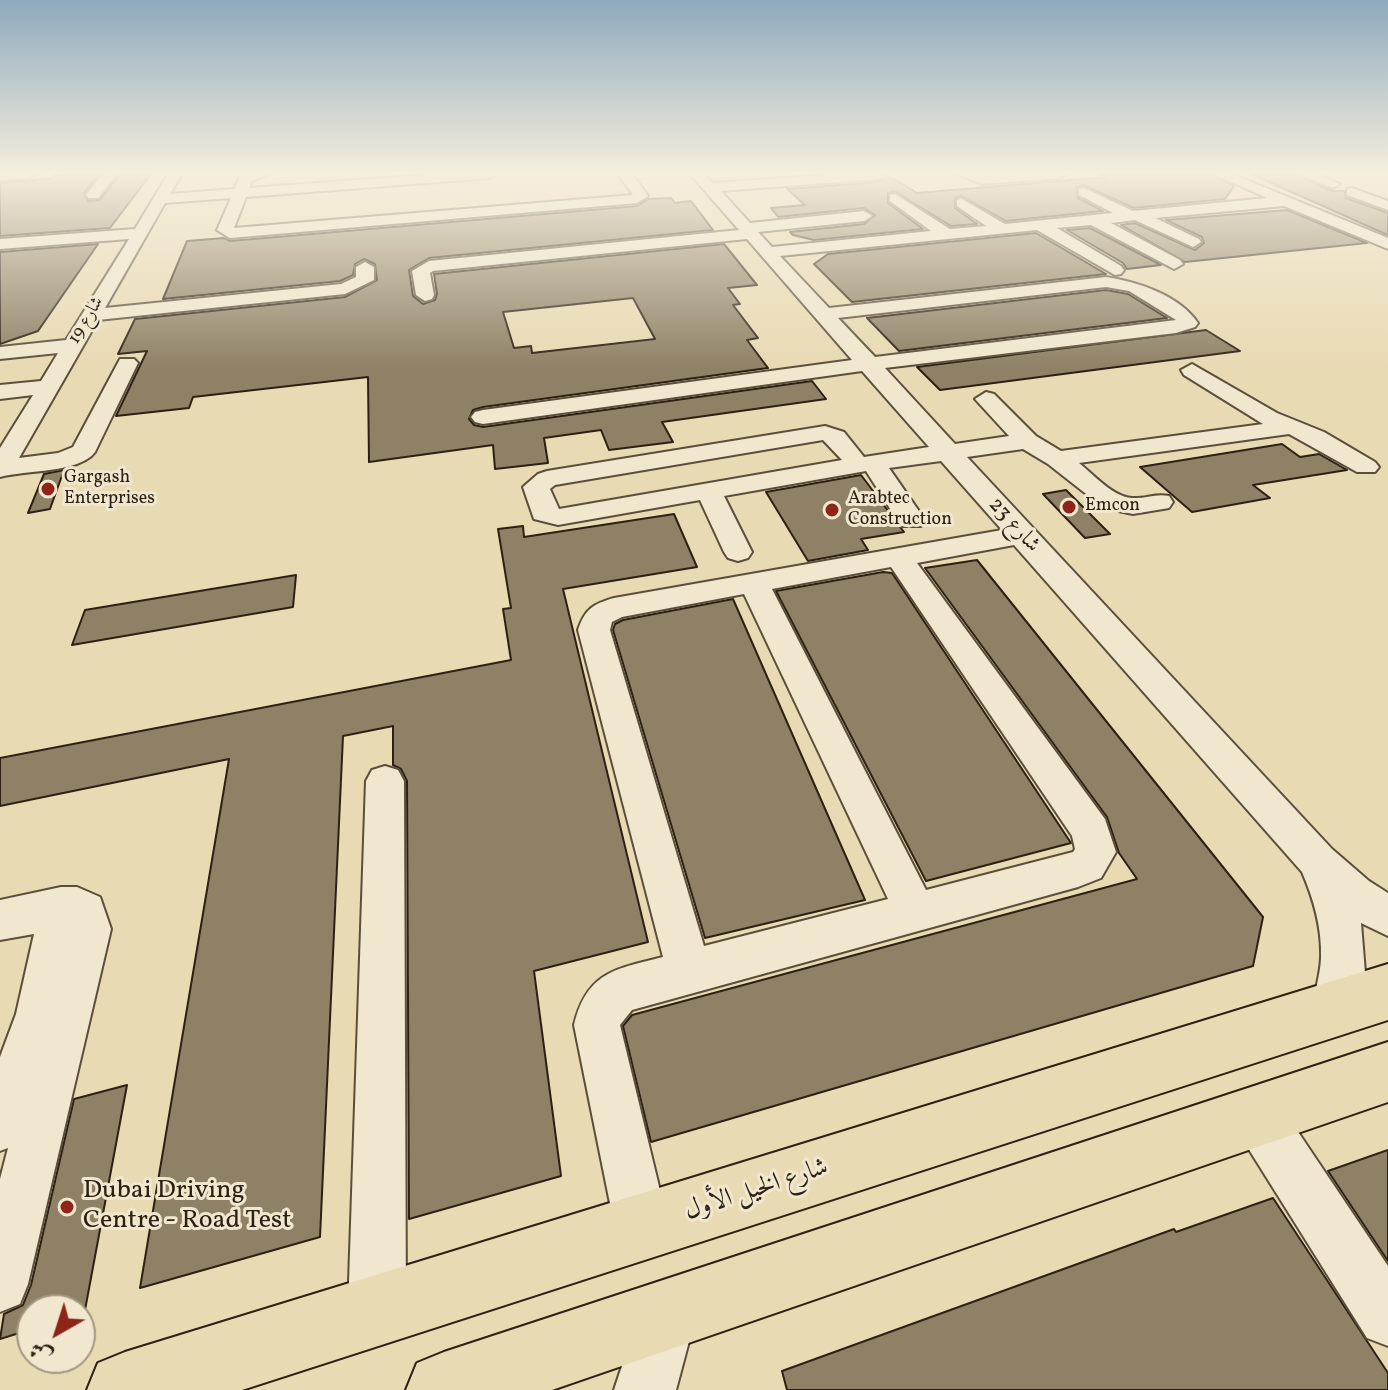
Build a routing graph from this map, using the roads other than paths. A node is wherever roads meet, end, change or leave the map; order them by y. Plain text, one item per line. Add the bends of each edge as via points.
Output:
1 (65, 239) edge
2 (136, 239) edge
3 (745, 239) edge
4 (756, 239) edge
5 (1068, 239) edge
6 (1128, 239) edge
7 (1186, 239) edge
8 (1193, 242) dead end
9 (0, 244) edge
10 (1174, 264) dead end
11 (365, 267) dead end
12 (1115, 270) dead end
13 (425, 295) dead end
14 (822, 314) junction
15 (91, 315) junction
16 (72, 346) junction
17 (0, 353) edge
18 (127, 363) dead end
19 (868, 364) junction
20 (1192, 370) dead end
21 (48, 387) junction
22 (0, 392) edge
23 (986, 399) dead end
24 (483, 417) dead end
25 (1291, 427) junction
26 (1027, 441) junction
27 (947, 453) junction
28 (1057, 459) junction
29 (865, 464) junction
30 (1366, 467) dead end
31 (0, 469) edge
32 (708, 490) junction
33 (1160, 502) dead end
34 (1021, 535) junction
35 (905, 538) junction
36 (746, 567) junction
37 (385, 781) dead end
38 (1318, 862) junction
39 (915, 912) junction
40 (1388, 916) edge
41 (0, 920) edge
42 (689, 972) junction
43 (1362, 1000) edge
44 (1388, 1072) edge
45 (1256, 1114) junction
46 (12, 1160) edge
47 (642, 1228) junction
48 (0, 1284) edge
49 (377, 1311) junction
50 (667, 1315) junction
51 (1388, 1317) edge
52 (536, 1377) edge
53 (125, 1390) edge
54 (444, 1390) edge
55 (645, 1390) edge

1 - 9 street
2 - 15 street, شارع 19
3 - 13 street via 429,266 421,271
4 - 14 street, شارع 23
5 - 12 street
6 - 10 street
7 - 8 street
11 - 15 street via 365,280 345,289
14 - 19 street, شارع 23
14 - 19 street via 1106,282 1134,287 1188,320 1183,327
15 - 16 street, شارع 19
16 - 17 street
16 - 21 street, شارع 19
18 - 31 street via 87,448 70,458
19 - 24 street
19 - 27 street, شارع 23
20 - 25 street
21 - 22 street
21 - 31 street, شارع 19
23 - 26 street
25 - 28 street
25 - 30 street
26 - 27 street
26 - 28 street
27 - 29 street
27 - 34 street, شارع 23
28 - 33 street via 1113,502
29 - 32 street
29 - 32 street via 825,433 547,479 536,487 544,513 553,517
29 - 35 street
32 - 36 street
34 - 35 street
34 - 38 street, شارع 23
35 - 36 street
35 - 39 street via 1091,831 1096,852 1078,869
36 - 39 street
36 - 42 street via 614,608 593,625
37 - 49 street
38 - 40 street, شارع 23 via 1354,895
38 - 43 street, شارع 23 via 1339,912 1343,986
39 - 42 street
41 - 46 street via 61,907
42 - 47 street via 621,990 599,1014 599,1036
43 - 47 main road, شارع الخيل الأول
44 - 45 main road
45 - 50 main road
45 - 51 street
46 - 48 street
47 - 49 main road, شارع الخيل الأول
49 - 53 main road, شارع الخيل الأول
50 - 52 main road
50 - 55 street
52 - 54 main road

